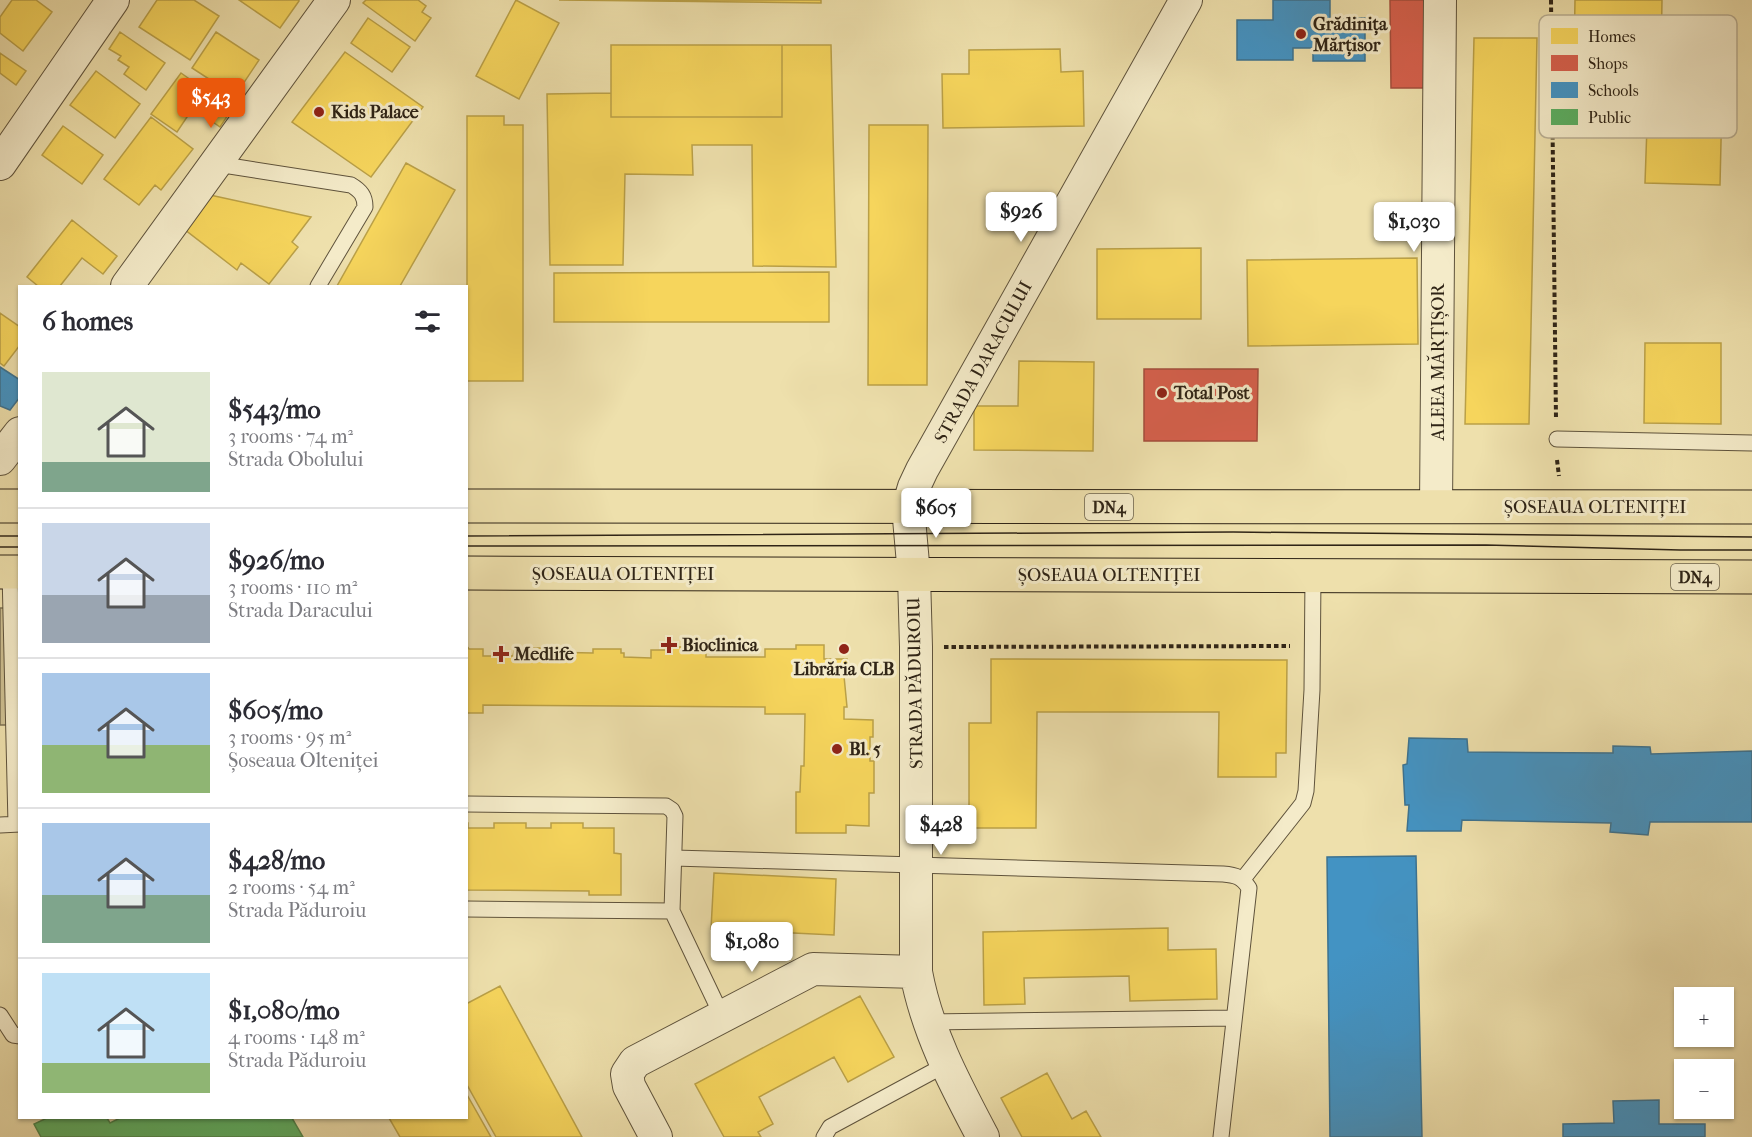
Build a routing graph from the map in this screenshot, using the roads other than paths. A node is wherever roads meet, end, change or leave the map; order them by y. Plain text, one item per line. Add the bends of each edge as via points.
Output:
1 (114, 0) edge
2 (334, 0) edge
3 (1186, 0) edge
4 (1440, 0) edge
5 (0, 164) edge
6 (217, 164) junction
7 (128, 285) edge
8 (319, 285) edge
9 (18, 436) edge
10 (1557, 439) road end
11 (1752, 443) edge
12 (0, 459) edge
13 (0, 506) edge
14 (18, 506) edge
15 (468, 506) edge
16 (908, 507) junction
17 (1437, 507) junction
18 (1752, 507) edge
19 (10, 572) edge
20 (468, 573) edge
21 (914, 575) junction
22 (1312, 576) junction
23 (1752, 577) edge
24 (468, 804) edge
25 (12, 824) edge
26 (674, 858) junction
27 (917, 866) junction
28 (1243, 879) junction
29 (468, 909) edge
30 (672, 911) junction
31 (916, 972) junction
32 (0, 1015) edge
33 (722, 1016) junction
34 (1233, 1018) junction
35 (928, 1022) junction
36 (18, 1036) edge
37 (945, 1065) junction
38 (656, 1137) edge
39 (824, 1137) edge
40 (983, 1137) edge
41 (1221, 1137) edge

1 - 5 street
2 - 6 street
3 - 16 street, STRADA DARACULUI via 922,470
4 - 17 street, ALEEA MĂRȚIȘOR
6 - 7 street
6 - 8 lane via 359,189 365,197 365,207
9 - 12 street
10 - 11 lane
13 - 14 main road
15 - 16 main road, ȘOSEAUA OLTENIȚEI / DN4
16 - 17 main road, ȘOSEAUA OLTENIȚEI / DN4
16 - 21 street, STRADA PĂDUROIU
17 - 18 main road, ȘOSEAUA OLTENIȚEI / DN4
19 - 25 lane
20 - 21 main road, ȘOSEAUA OLTENIȚEI / DN4
21 - 22 main road, ȘOSEAUA OLTENIȚEI / DN4
21 - 27 street, STRADA PĂDUROIU
22 - 23 main road, ȘOSEAUA OLTENIȚEI / DN4
22 - 28 lane via 1306,791 1303,803
24 - 26 lane via 666,806 675,816
26 - 27 lane
26 - 30 lane
27 - 28 lane via 1234,874
27 - 31 street, STRADA PĂDUROIU
28 - 34 lane via 1249,888
29 - 30 lane
30 - 33 lane
31 - 33 street via 813,969
31 - 35 street, STRADA PĂDUROIU
32 - 36 lane via 13,1035
33 - 38 street via 635,1062 627,1074 629,1086
34 - 35 lane
34 - 41 lane
35 - 37 street, STRADA PĂDUROIU
37 - 39 lane via 830,1127
37 - 40 street, STRADA PĂDUROIU

